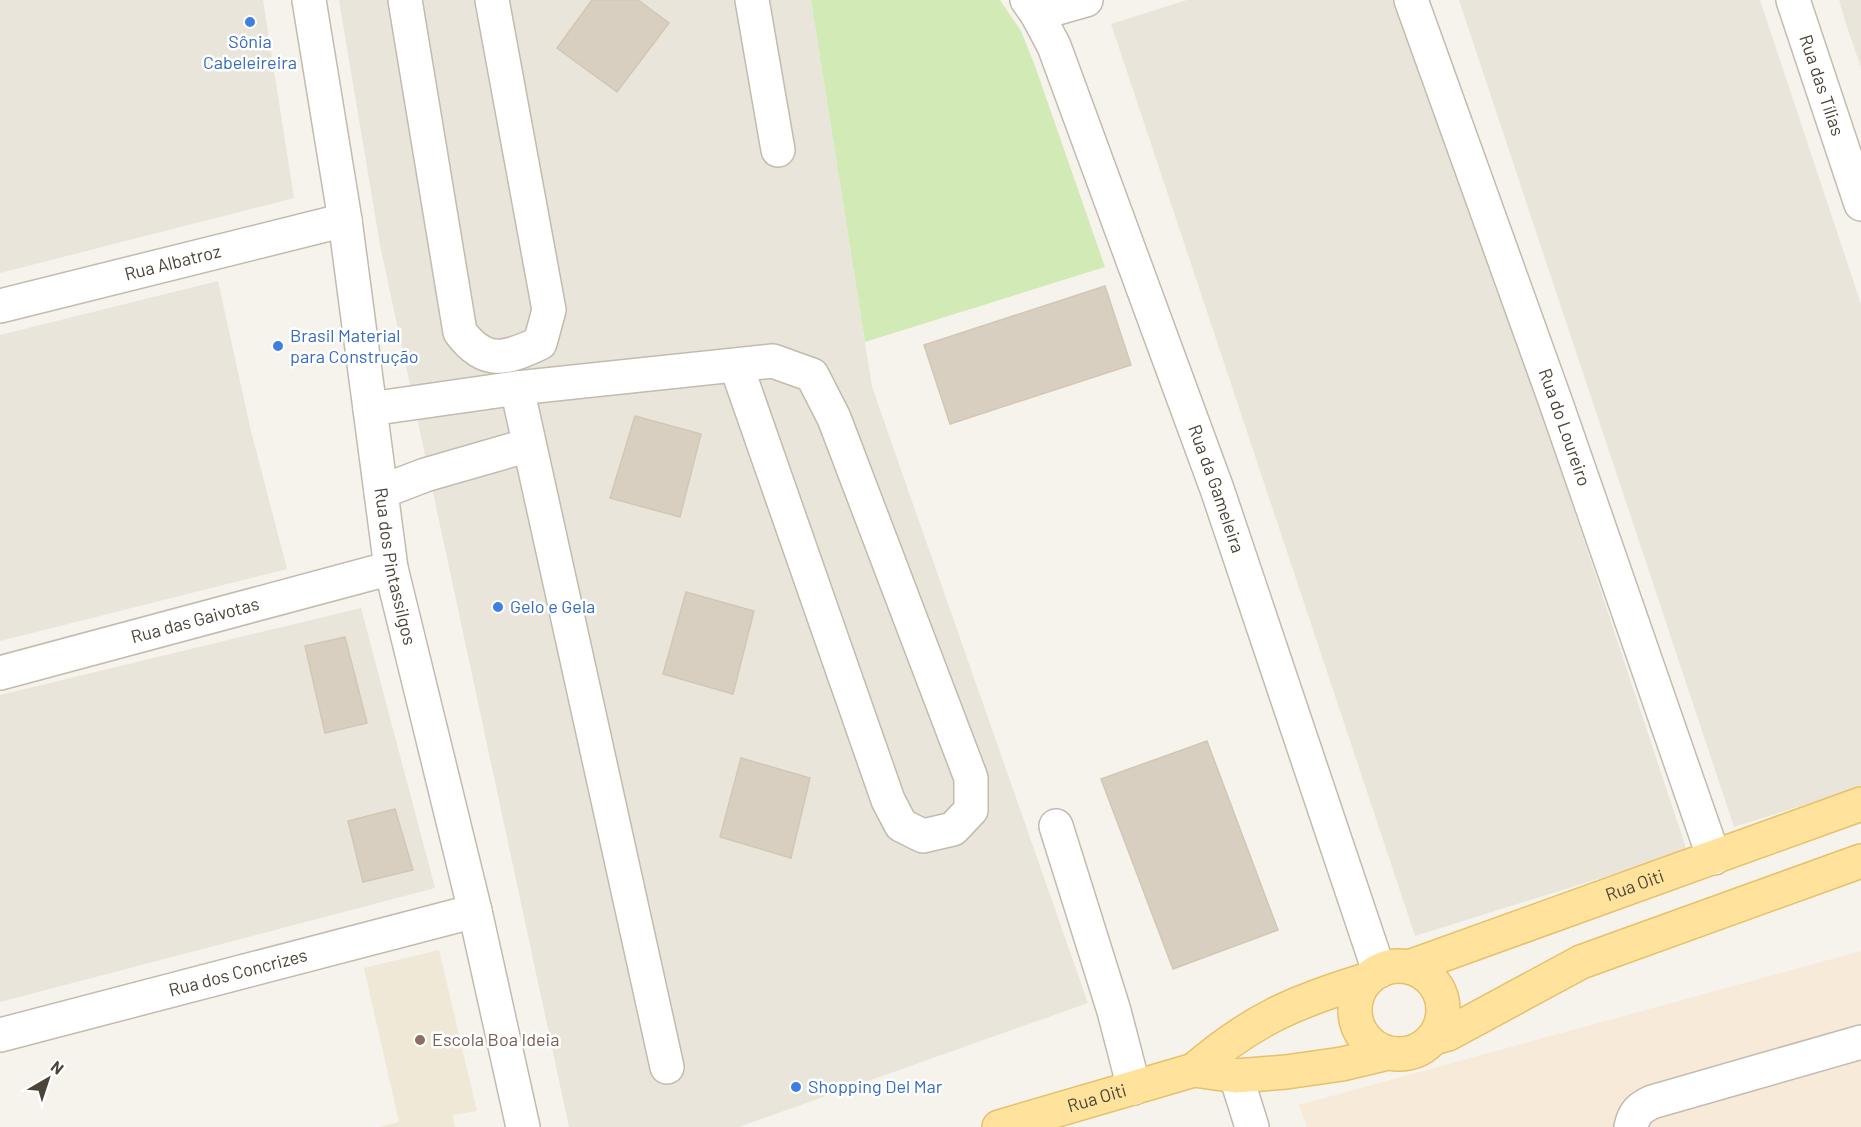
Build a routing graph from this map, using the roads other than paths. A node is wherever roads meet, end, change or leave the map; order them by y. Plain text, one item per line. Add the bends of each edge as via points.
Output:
1 (309, 0) edge
2 (405, 0) edge
3 (492, 0) edge
4 (752, 0) edge
5 (1086, 0) edge
6 (1411, 0) edge
7 (1793, 0) edge
8 (1032, 7) edge
9 (777, 150) dead end
10 (1861, 204) edge
11 (345, 220) junction
12 (0, 306) edge
13 (736, 365) junction
14 (517, 388) junction
15 (370, 409) junction
16 (529, 445) junction
17 (381, 492) junction
18 (391, 568) junction
19 (0, 673) edge
20 (1861, 804) edge
21 (1056, 826) dead end
22 (1714, 858) junction
23 (1861, 861) edge
24 (475, 910) junction
25 (1385, 972) junction
26 (0, 1035) edge
27 (1434, 1038) junction
28 (1861, 1042) edge
29 (1388, 1053) junction
30 (667, 1067) dead end
31 (1194, 1070) junction
32 (1236, 1076) junction
33 (1134, 1088) junction
34 (523, 1126) edge
35 (999, 1127) edge
36 (1252, 1127) edge
37 (1631, 1127) edge

1 - 11 street, Rua dos Pintassilgos
2 - 3 street via 460,332 472,348 494,358 517,354 540,343 549,310
4 - 9 street
5 - 8 street
6 - 22 street, Rua do Loureiro
7 - 10 street, Rua das Tílias
8 - 25 street, Rua da Gameleira via 1054,46 1217,489
11 - 12 street, Rua Albatroz
11 - 15 street, Rua dos Pintassilgos
13 - 13 street via 773,361 812,375 834,418 971,778 971,810 953,829 923,836 902,825 888,800
13 - 14 street
14 - 15 street
14 - 16 street
15 - 17 street, Rua dos Pintassilgos
16 - 17 street
16 - 30 street
17 - 18 street, Rua dos Pintassilgos
18 - 19 street, Rua das Gaivotas
18 - 24 street, Rua dos Pintassilgos
20 - 22 main road, Rua Oiti
21 - 33 street
22 - 25 main road, Rua Oiti
23 - 27 main road via 1581,962
24 - 26 street, Rua dos Concrizes
24 - 34 street, Rua dos Pintassilgos
25 - 27 main road via 1422,972 1439,992 1443,1018
25 - 29 main road via 1356,997 1357,1024 1372,1046
25 - 31 main road, Rua Oiti via 1267,1016 1229,1040
27 - 29 main road via 1409,1054
28 - 37 street via 1652,1102 1634,1115
29 - 32 main road, Rua Oiti via 1342,1064
31 - 32 main road, Rua Oiti
31 - 33 main road, Rua Oiti
32 - 36 street
33 - 35 main road, Rua Oiti

